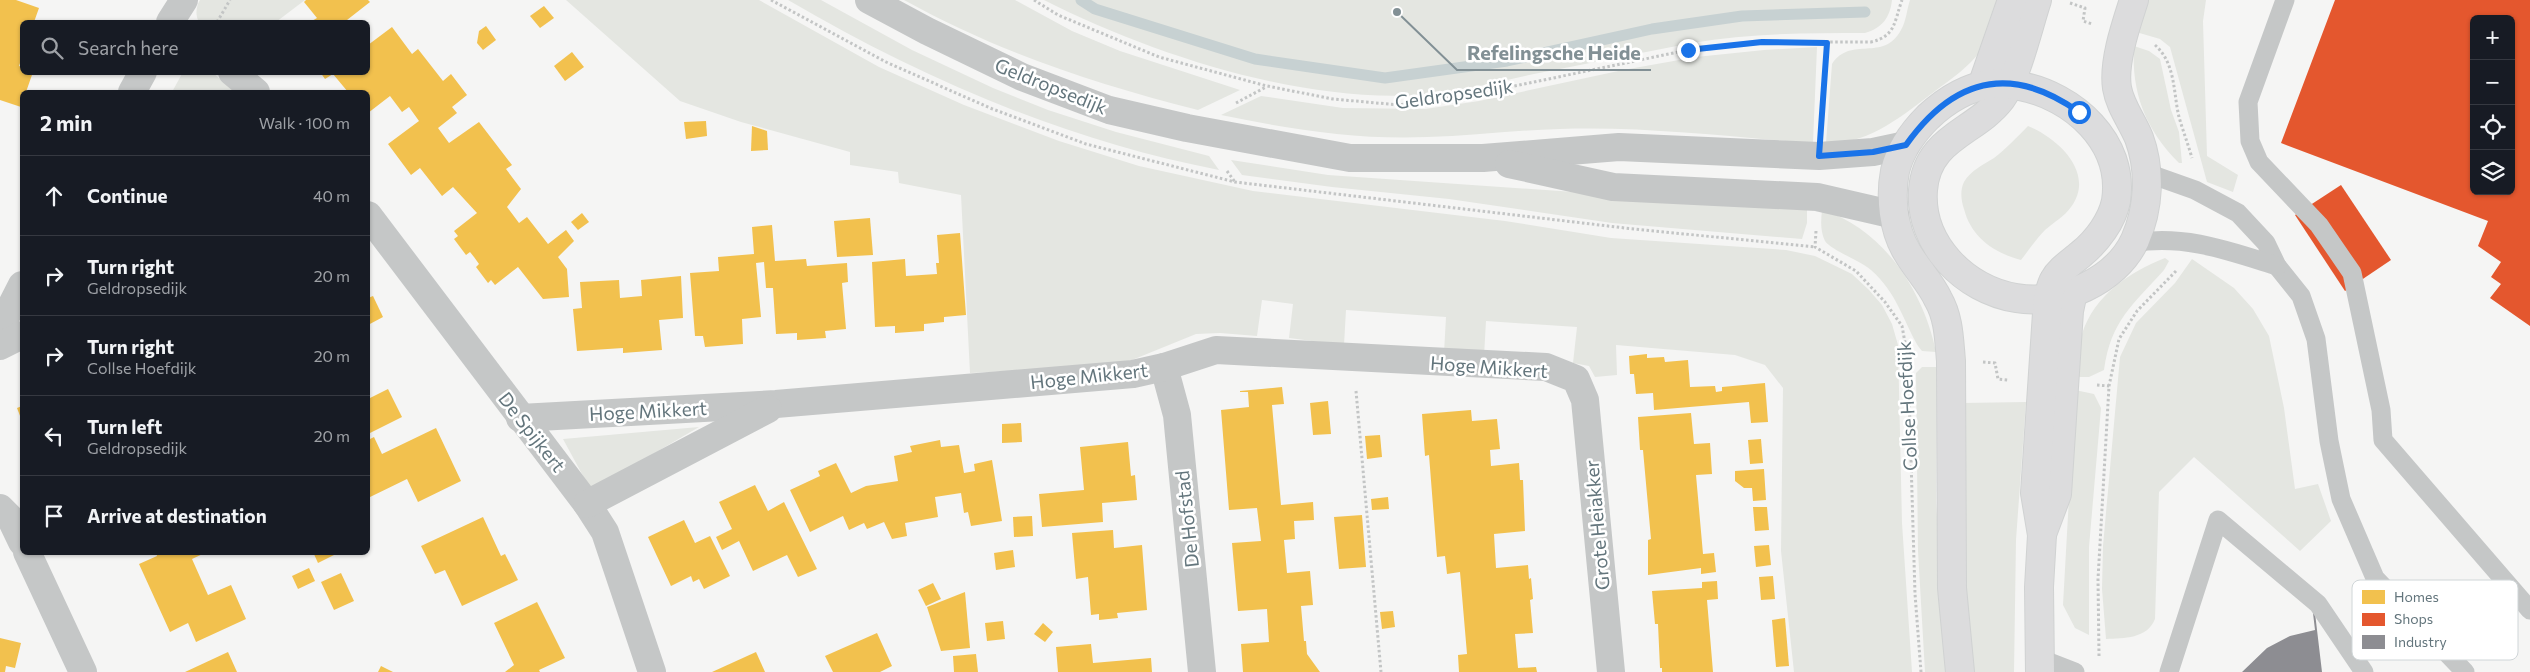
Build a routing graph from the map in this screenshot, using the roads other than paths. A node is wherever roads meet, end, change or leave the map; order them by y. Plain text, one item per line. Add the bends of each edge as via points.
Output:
1 (869, 0) edge
2 (2012, 0) edge
3 (2037, 0) edge
4 (2134, 0) edge
5 (2285, 0) edge
6 (141, 75) edge
7 (236, 75) edge
8 (2009, 84) junction
9 (1982, 86) junction
10 (133, 90) edge
11 (254, 90) edge
12 (1906, 145) junction
13 (1483, 158) junction
14 (2113, 163) junction
15 (2147, 174) junction
16 (1895, 214) junction
17 (370, 218) edge
18 (1928, 226) junction
19 (2133, 243) junction
20 (2277, 266) junction
21 (20, 289) edge
22 (2060, 295) junction
23 (0, 328) edge
24 (20, 336) edge
25 (0, 346) edge
26 (1164, 367) junction
27 (1576, 379) joint
28 (776, 404) junction
29 (520, 418) junction
30 (587, 504) junction
31 (0, 508) edge
32 (20, 538) edge
33 (28, 555) edge
34 (2376, 580) edge
35 (2504, 580) edge
36 (2518, 596) edge
37 (2530, 610) edge
38 (2352, 654) edge
39 (2356, 660) edge
40 (2453, 660) edge
41 (2039, 665) edge
42 (83, 672) edge
43 (652, 672) edge
44 (1202, 672) edge
45 (1611, 672) edge
46 (1960, 672) edge
47 (2075, 672) edge
48 (2169, 672) edge
49 (2364, 672) edge
50 (2465, 672) edge

1 - 13 street, Geldropsedijk via 927,32 1022,77 1109,110 1350,158
2 - 9 main road
3 - 8 main road
4 - 15 main road via 2123,35 2117,87 2138,137
5 - 35 lane via 2248,102 2250,141 2259,162 2318,225 2352,273 2381,410 2383,440
6 - 10 street
7 - 11 street
8 - 9 main road
8 - 14 main road via 2051,94 2079,112 2094,127
8 - 18 main road via 1990,111 1940,148 1929,166 1923,188
9 - 12 main road via 1953,96 1935,110
12 - 13 street, Geldropsedijk via 1873,152 1819,156 1619,147
12 - 16 main road via 1895,172
13 - 16 street, Geldropsedijk via 1613,187 1817,198
14 - 15 main road
14 - 22 main road via 2116,203 2098,237 2054,280
15 - 19 main road via 2142,224
15 - 20 lane via 2195,190 2238,213 2266,243
16 - 18 main road
16 - 46 main road via 1906,250 1938,298 1948,324 1952,588
17 - 29 street, De Spijkert
18 - 22 main road via 1944,256 1979,285 2017,298
19 - 20 lane via 2156,239 2186,240
19 - 22 main road via 2101,279
20 - 34 lane via 2301,296 2316,340 2329,441 2341,498
21 - 23 street
22 - 41 main road via 2035,494 2042,535
24 - 25 street
26 - 27 street, Hoge Mikkert via 1216,350 1546,367
26 - 28 street, Hoge Mikkert via 1133,374
26 - 44 street, De Hofstad via 1177,415
27 - 45 street, Grote Heiakker via 1585,400
28 - 29 street, Hoge Mikkert
28 - 30 street, Hoge Mikkert
29 - 30 street, De Spijkert
30 - 43 street, De Spijkert via 605,532
31 - 32 street via 11,519
33 - 42 street
36 - 37 lane
38 - 48 lane via 2318,604 2218,520
39 - 49 lane
40 - 50 lane
41 - 47 lane

